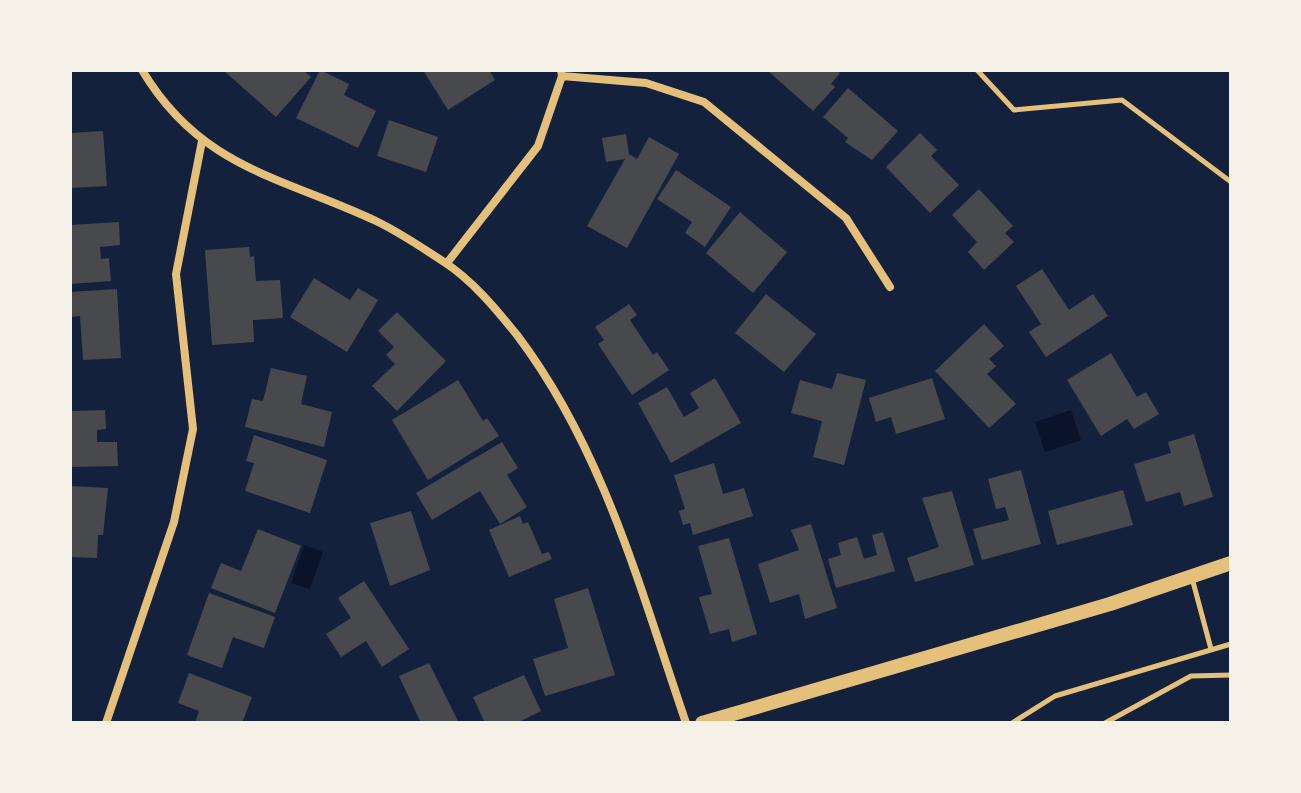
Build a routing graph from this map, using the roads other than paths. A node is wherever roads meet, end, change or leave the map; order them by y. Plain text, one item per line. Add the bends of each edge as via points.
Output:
1 (142, 70) edge
2 (562, 73) edge
3 (202, 141) junction
4 (447, 263) junction
5 (890, 287) dead end
6 (1231, 563) edge
7 (1192, 577) junction
8 (1231, 644) edge
9 (1211, 649) junction
10 (106, 723) edge
11 (686, 723) edge
12 (702, 723) edge
13 (1012, 723) edge

1 - 3 street
2 - 4 street via 538,146
2 - 5 street via 646,83 704,102 846,218
3 - 4 street via 261,176 377,222
3 - 10 street via 176,274 193,429 174,522
4 - 11 street via 506,322 568,412 606,488
6 - 7 main road
7 - 9 lane
7 - 12 main road
8 - 9 lane
9 - 13 lane via 1055,696

